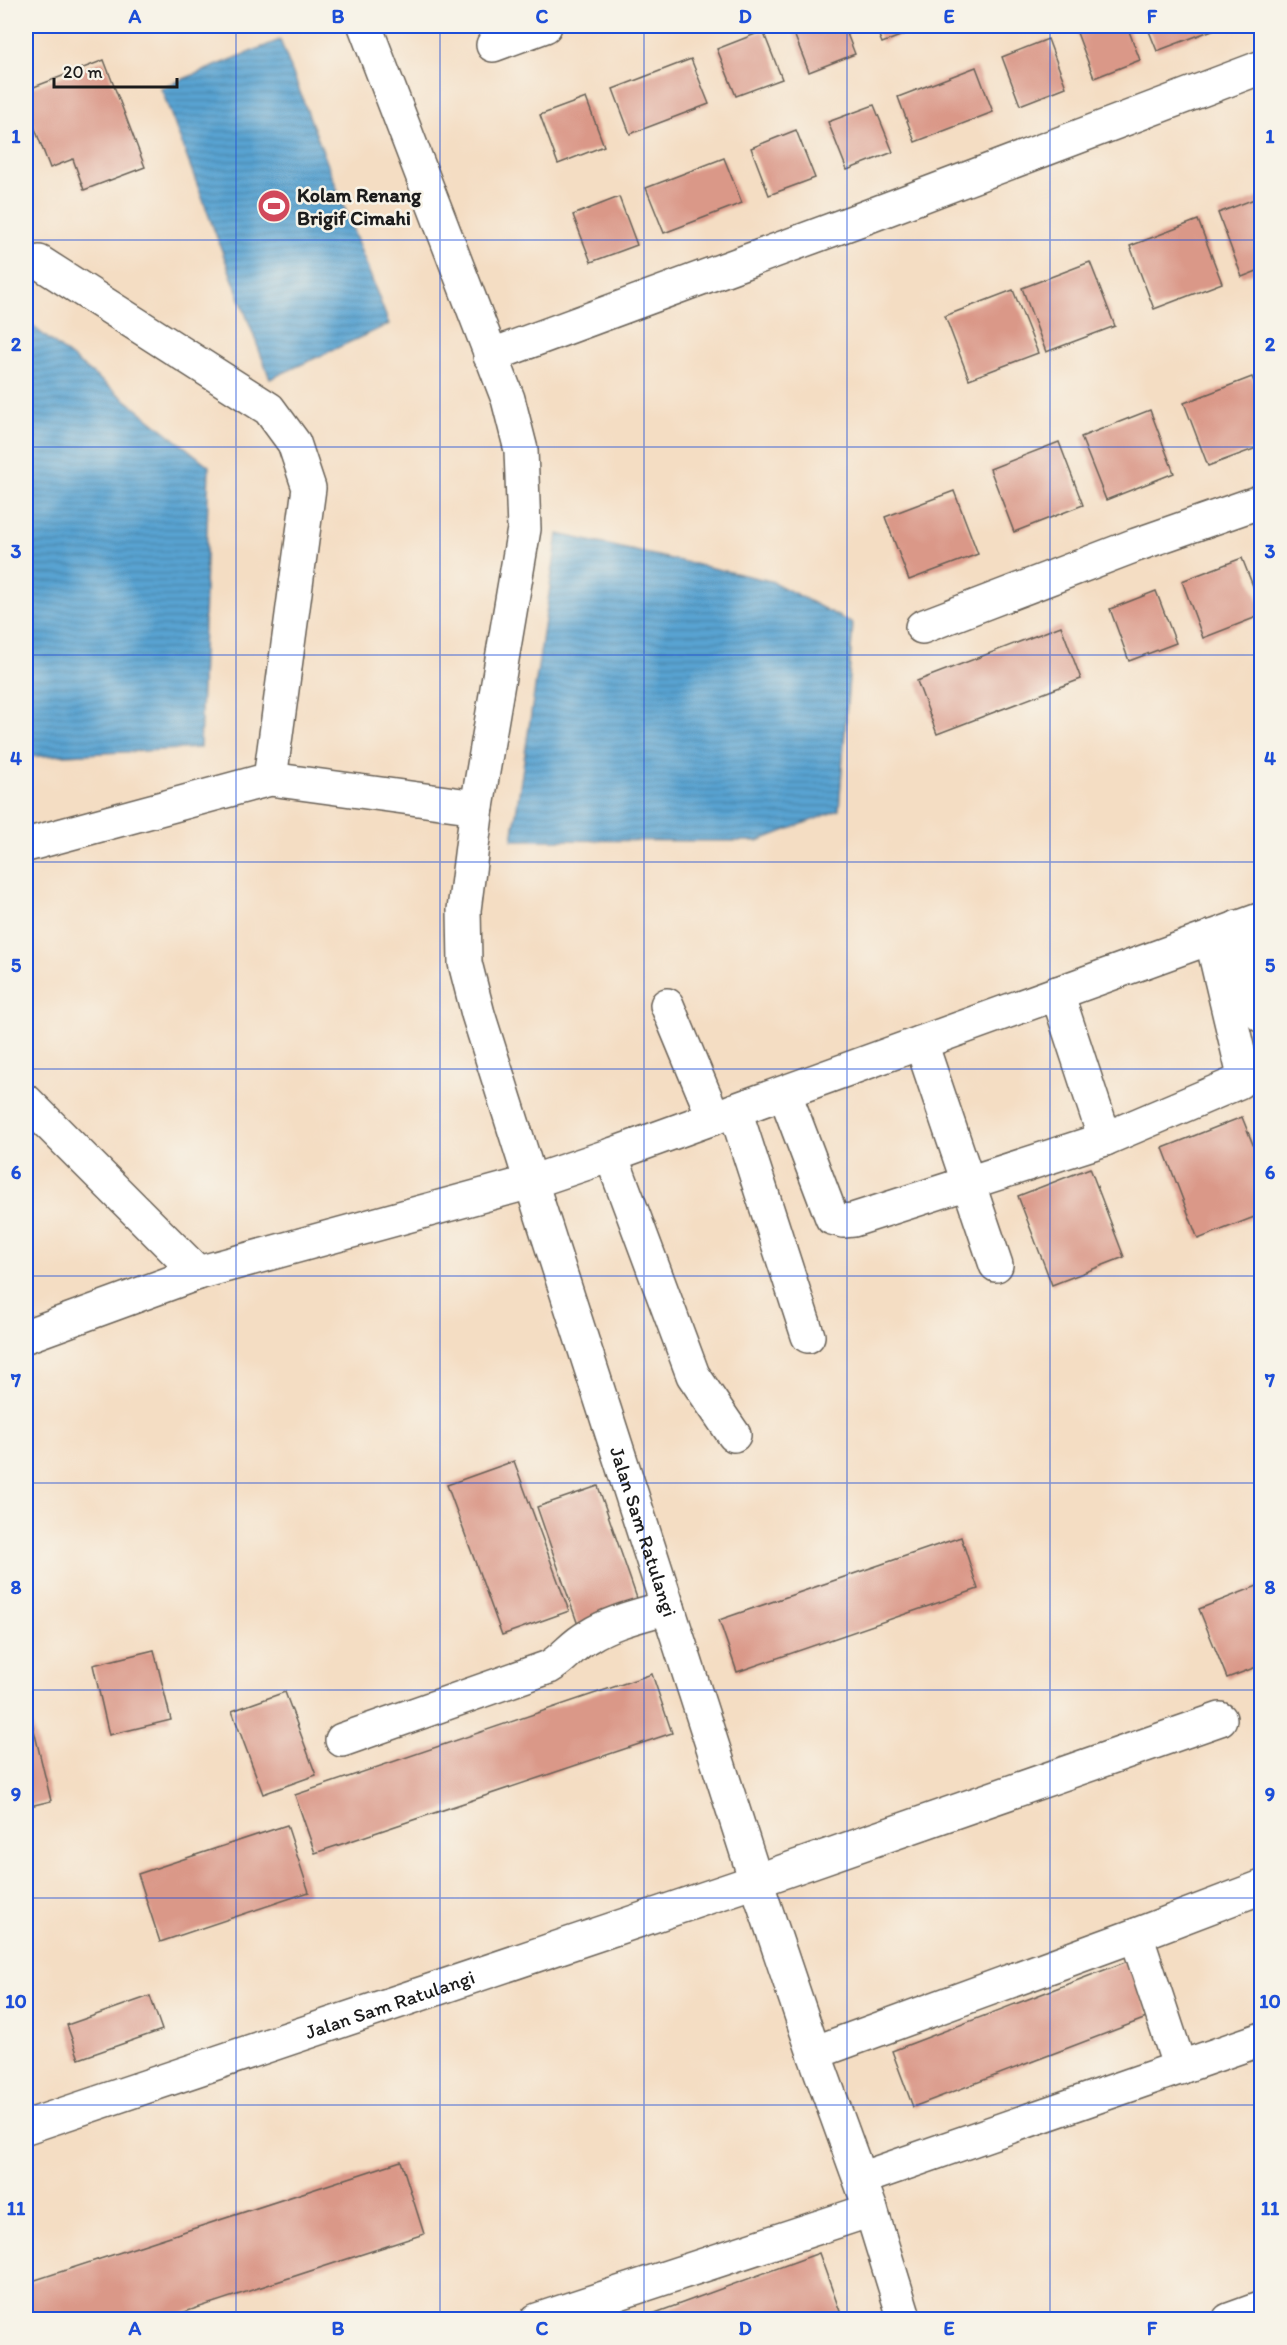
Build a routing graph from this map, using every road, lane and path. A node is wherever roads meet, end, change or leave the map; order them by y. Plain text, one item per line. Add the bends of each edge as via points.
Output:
1 (365, 26) edge
2 (545, 26) edge
3 (493, 45) dead end
4 (1262, 67) edge
5 (39, 262) dead end
6 (490, 356) junction
7 (1262, 501) edge
8 (922, 627) dead end
9 (270, 779) junction
10 (477, 807) junction
11 (26, 845) edge
12 (1237, 928) edge
13 (1057, 993) junction
14 (667, 1005) dead end
15 (1262, 1017) edge
16 (921, 1043) junction
17 (785, 1094) junction
18 (26, 1101) edge
19 (724, 1114) junction
20 (1105, 1139) junction
21 (611, 1155) junction
22 (531, 1182) junction
23 (967, 1182) junction
24 (996, 1265) dead end
25 (198, 1273) junction
26 (26, 1336) edge
27 (808, 1336) dead end
28 (734, 1435) dead end
29 (668, 1607) junction
30 (1220, 1719) dead end
31 (342, 1740) dead end
32 (1262, 1887) edge
33 (758, 1889) junction
34 (1136, 1935) junction
35 (1262, 2039) edge
36 (814, 2053) junction
37 (1180, 2068) junction
38 (26, 2127) edge
39 (860, 2179) junction
40 (871, 2210) junction
41 (1262, 2308) edge
42 (537, 2319) edge
43 (905, 2319) edge
44 (1229, 2319) edge

1 - 6 street, Jalan Sam Ratulangi
2 - 3 street
4 - 6 street
5 - 9 street via 269,409 294,443 309,488
6 - 10 street, Jalan Sam Ratulangi via 508,399 520,450 524,529
7 - 8 street
9 - 10 street
9 - 11 street
10 - 22 street, Jalan Sam Ratulangi via 464,910 465,963
12 - 13 street
12 - 15 street
12 - 20 street via 1244,1076 1239,1082
13 - 16 street
13 - 20 street
14 - 19 street
16 - 17 street
16 - 23 street
17 - 19 street
17 - 23 street via 832,1218 853,1220
18 - 25 street
19 - 21 street
19 - 27 street
20 - 23 street
21 - 22 street
21 - 28 street via 693,1375
22 - 25 street
22 - 29 street, Jalan Sam Ratulangi
23 - 24 street
25 - 26 street
29 - 31 street via 592,1634 549,1667
29 - 33 street, Jalan Sam Ratulangi
30 - 33 street
32 - 34 street
33 - 36 street
33 - 38 street, Jalan Sam Ratulangi
34 - 36 street
34 - 37 street
35 - 37 street
36 - 39 street
37 - 39 street
39 - 40 street
40 - 42 street
40 - 43 street
41 - 44 street

